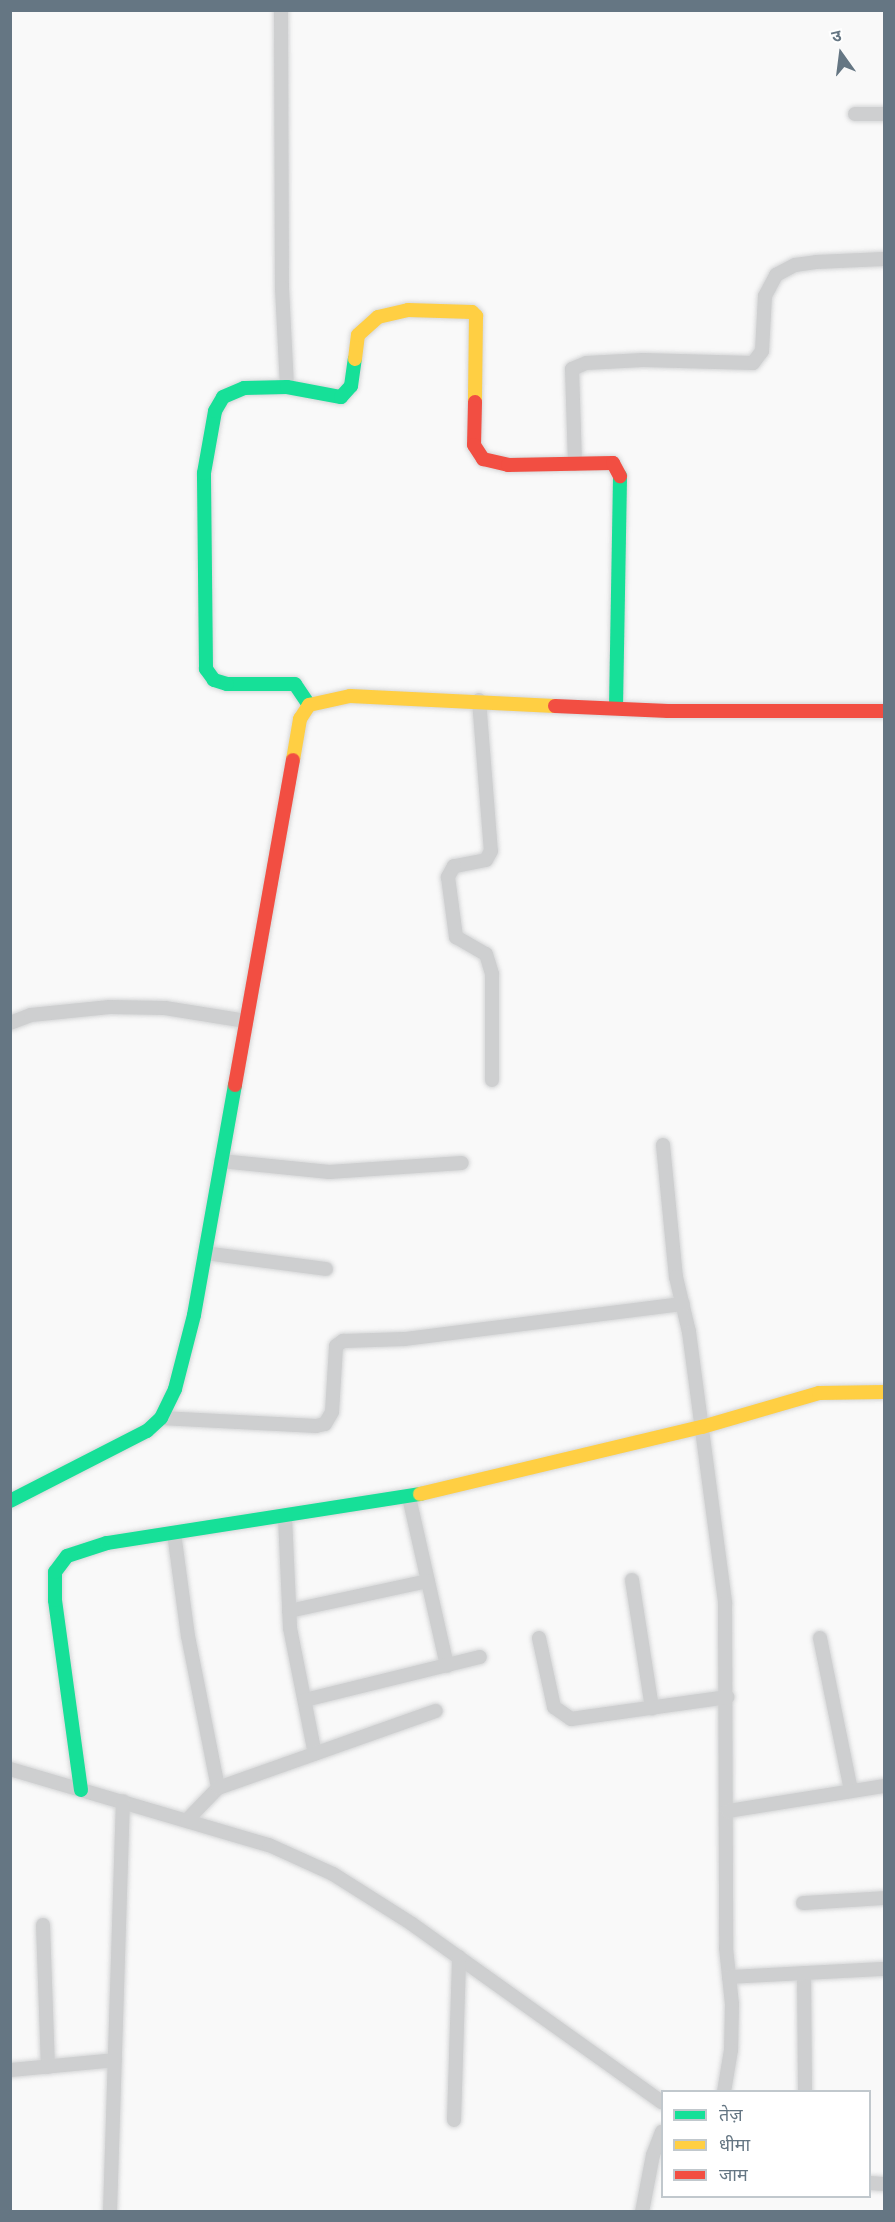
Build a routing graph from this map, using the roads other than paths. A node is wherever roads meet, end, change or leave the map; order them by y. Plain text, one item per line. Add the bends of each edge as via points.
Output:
1 (281, 10) edge
2 (855, 114) dead end
3 (885, 114) edge
4 (885, 259) edge
5 (287, 387) junction
6 (575, 464) junction
7 (479, 700) junction
8 (309, 705) junction
9 (616, 707) junction
10 (885, 711) edge
11 (246, 1021) junction
12 (10, 1023) edge
13 (492, 1080) dead end
14 (663, 1145) dead end
15 (221, 1161) junction
16 (462, 1163) dead end
17 (205, 1252) junction
18 (326, 1269) dead end
19 (683, 1305) junction
20 (885, 1392) edge
21 (161, 1418) junction
22 (702, 1427) junction
23 (409, 1497) junction
24 (10, 1501) edge
25 (285, 1516) junction
26 (174, 1533) junction
27 (632, 1580) dead end
28 (428, 1581) junction
29 (289, 1611) junction
30 (539, 1638) dead end
31 (820, 1638) dead end
32 (480, 1657) dead end
33 (447, 1665) junction
34 (727, 1697) junction
35 (305, 1700) junction
36 (652, 1708) junction
37 (436, 1711) dead end
38 (315, 1754) junction
39 (10, 1769) edge
40 (885, 1786) edge
41 (218, 1788) junction
42 (81, 1790) junction
43 (851, 1791) junction
44 (123, 1801) junction
45 (728, 1811) junction
46 (187, 1820) junction
47 (884, 1899) edge
48 (803, 1903) dead end
49 (43, 1925) dead end
50 (459, 1957) junction
51 (885, 1969) edge
52 (804, 1973) junction
53 (729, 1977) junction
54 (115, 2060) junction
55 (48, 2067) junction
56 (10, 2070) edge
57 (724, 2090) edge
58 (805, 2090) edge
59 (661, 2101) edge
60 (454, 2120) dead end
61 (661, 2137) edge
62 (110, 2211) edge
63 (642, 2211) edge

1 - 5 street via 282,288
2 - 3 street
4 - 6 street via 795,265 776,275 765,296 762,351 753,363 642,360 586,363 572,369
5 - 6 street via 334,398 347,392 358,335 378,317 408,310 472,312 478,323 474,445 483,459 508,465
5 - 8 street via 238,390 223,398 215,411 204,473 203,655 214,680 227,684 294,684
6 - 9 street via 613,463 622,483
7 - 8 street via 350,696
7 - 9 street
7 - 13 street via 491,851 486,860 454,866 448,877 456,937 486,954 492,974
8 - 11 street via 300,719
9 - 10 street
11 - 12 street via 165,1008 110,1007 31,1015
11 - 15 street
14 - 19 street via 676,1277
15 - 16 street via 328,1172
15 - 17 street
17 - 18 street
17 - 21 street via 175,1389
19 - 21 street via 405,1339 343,1341 336,1346 332,1412 325,1424 316,1426
19 - 22 street
20 - 22 street via 819,1393
21 - 24 street via 147,1431
22 - 23 street
22 - 34 street via 725,1603
23 - 25 street
23 - 28 street
25 - 26 street
25 - 29 street
26 - 41 street via 188,1636
26 - 42 street via 107,1544 67,1556 55,1572 55,1600
27 - 36 street
28 - 29 street
28 - 33 street
29 - 35 street
30 - 36 street via 554,1707 560,1713 571,1719
31 - 43 street
32 - 33 street
33 - 35 street
34 - 36 street
34 - 45 street
35 - 38 street
37 - 38 street
38 - 41 street
39 - 42 street
40 - 43 street
41 - 46 street
42 - 44 street
43 - 45 street
44 - 46 street
44 - 54 street
45 - 53 street
46 - 50 street via 269,1845 333,1874
47 - 48 street
49 - 55 street
50 - 59 street
50 - 60 street
51 - 52 street
52 - 53 street
52 - 58 street
53 - 57 street via 731,2050
54 - 55 street
54 - 62 street
55 - 56 street
61 - 63 street via 653,2155

